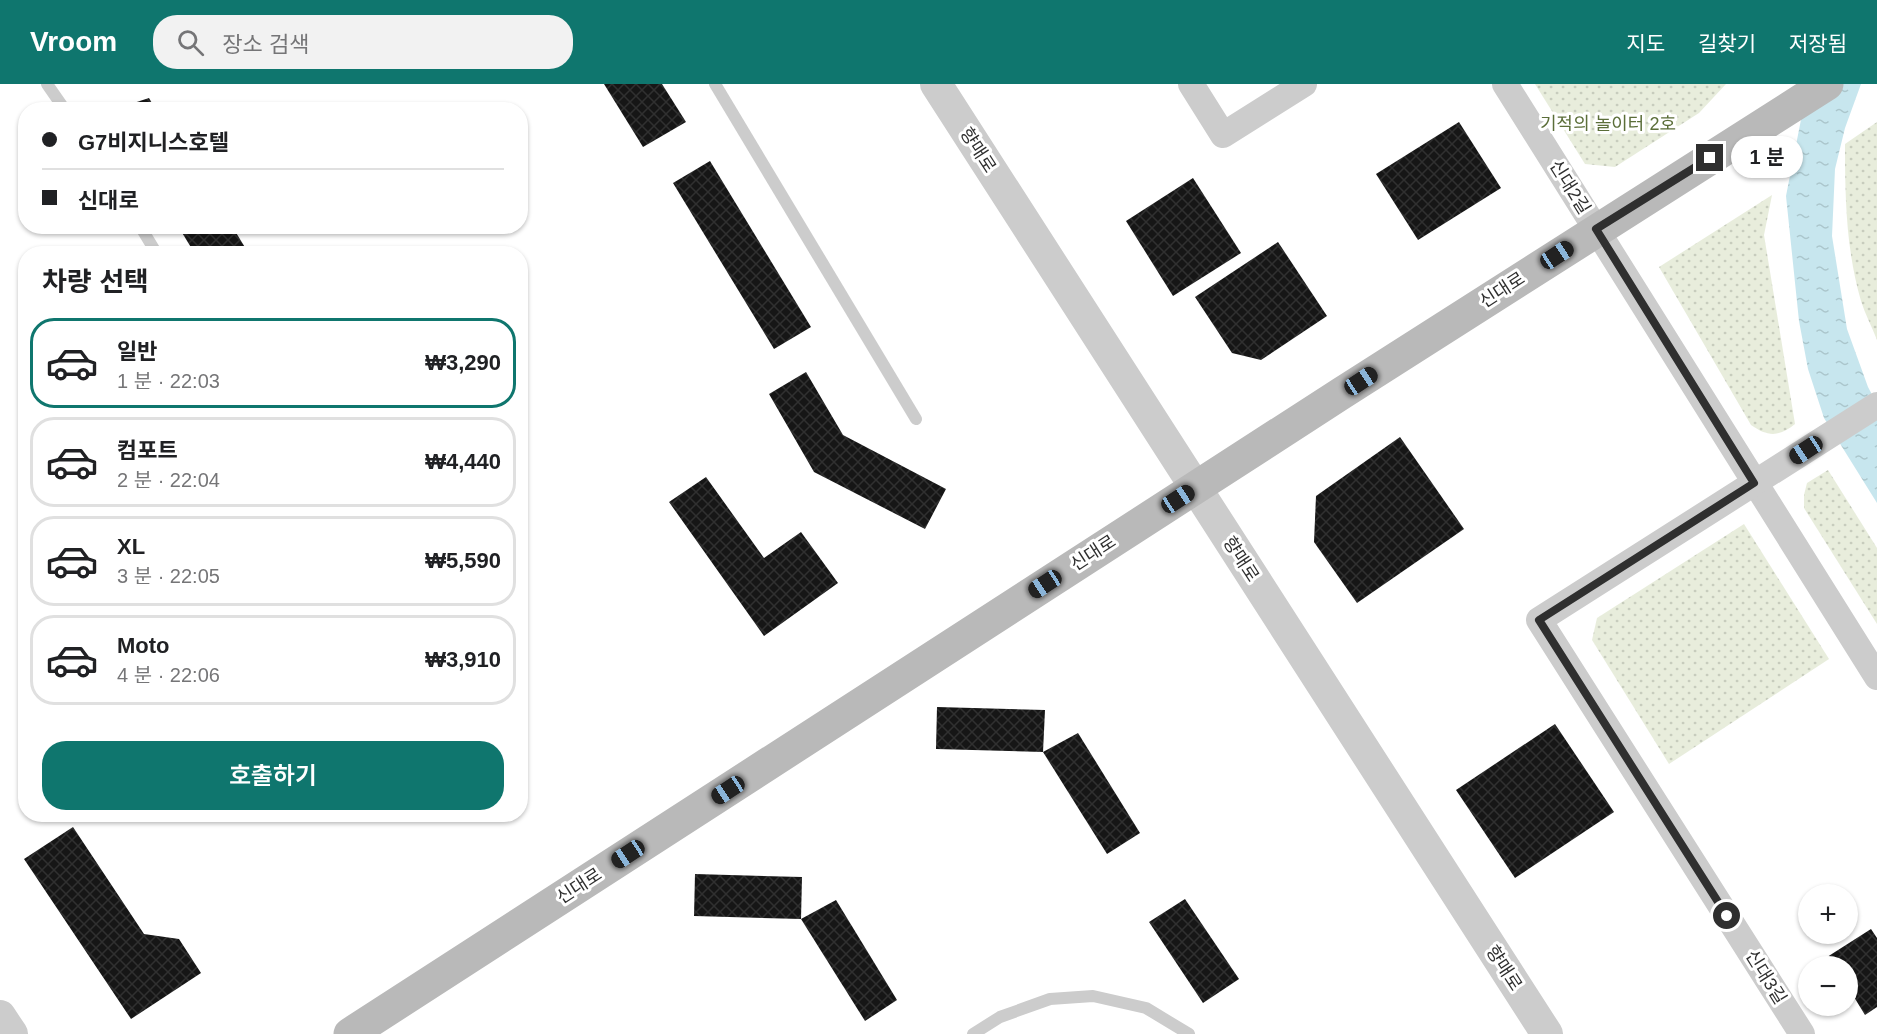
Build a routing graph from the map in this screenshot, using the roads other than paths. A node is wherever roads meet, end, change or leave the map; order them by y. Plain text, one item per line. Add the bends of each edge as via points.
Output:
1 (47, 84) edge
2 (715, 84) edge
3 (936, 84) edge
4 (1191, 84) edge
5 (1304, 84) edge
6 (1505, 84) edge
7 (1827, 84) edge
8 (59, 102) edge
9 (1596, 229) junction
10 (1877, 405) edge
11 (916, 419) dead end
12 (1754, 483) junction
13 (1195, 488) junction
14 (1877, 677) edge
15 (0, 1016) edge
16 (12, 1034) edge
17 (350, 1034) edge
18 (973, 1034) edge
19 (1189, 1034) edge
20 (1547, 1034) edge
21 (1802, 1034) edge

1 - 8 lane
2 - 11 lane
3 - 13 street, 향매로
4 - 5 street via 1223,135
6 - 9 street, 신대2길
7 - 9 main road, 신대로
9 - 12 street
9 - 13 main road, 신대로
10 - 12 street, 신대3길
12 - 14 street
12 - 21 street, 신대3길 via 1539,620
13 - 17 main road, 신대로
13 - 20 street, 향매로
15 - 16 street
18 - 19 lane via 1000,1017 1050,999 1094,996 1146,1008

